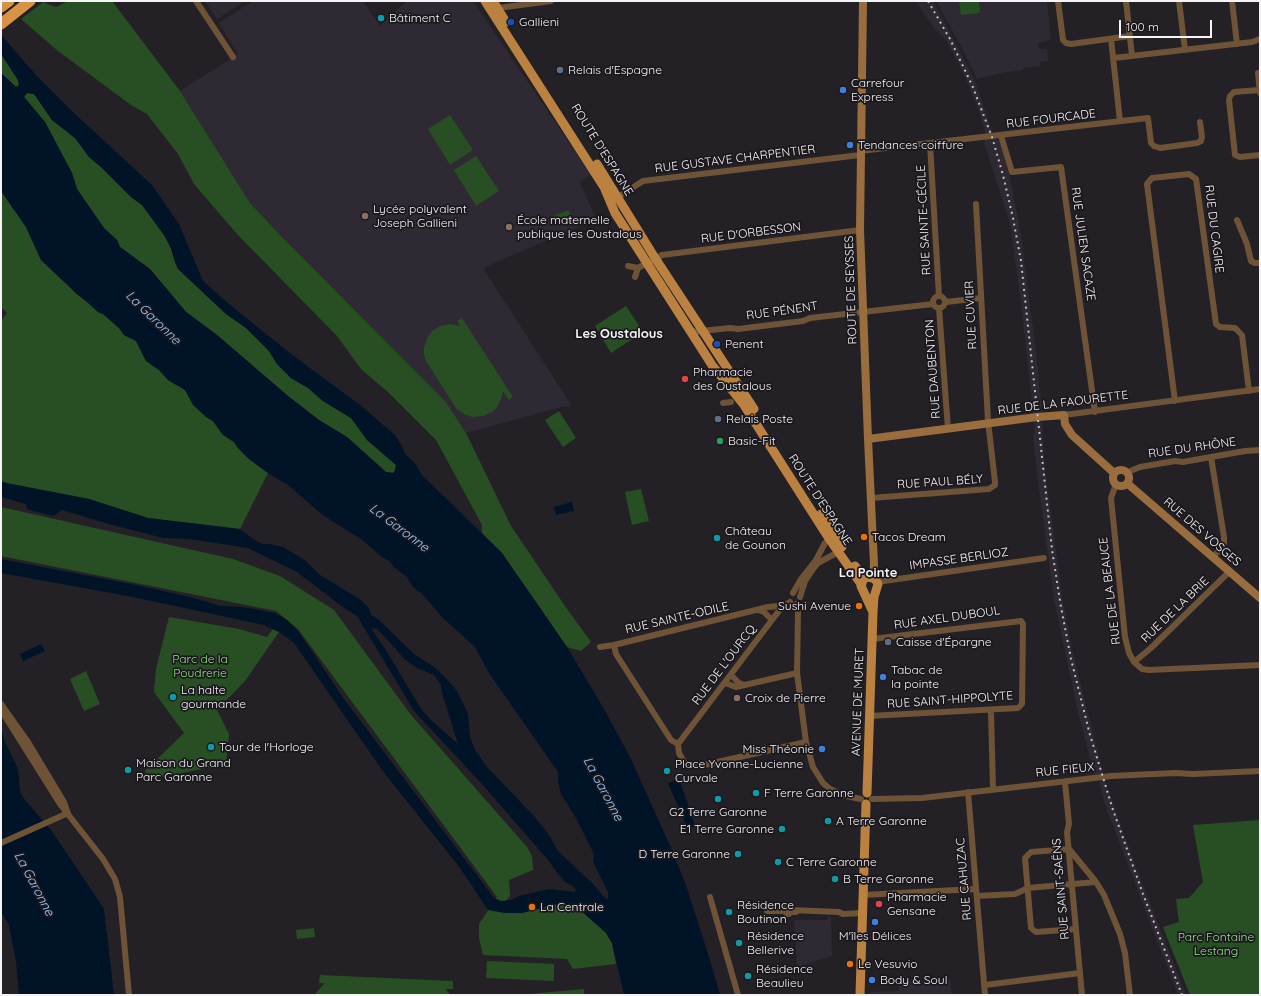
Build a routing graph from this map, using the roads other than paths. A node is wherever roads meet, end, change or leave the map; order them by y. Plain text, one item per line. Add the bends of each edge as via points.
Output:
1 (9, 1) edge
2 (30, 1) edge
3 (196, 1) edge
4 (485, 1) edge
5 (551, 1) edge
6 (863, 1) edge
7 (1058, 1) edge
8 (1126, 1) edge
9 (1179, 1) edge
10 (1232, 1) edge
11 (1, 7) edge
12 (494, 7) edge
13 (1, 24) edge
14 (1130, 36) junction
15 (1111, 39) junction
16 (1260, 40) edge
17 (1237, 44) junction
18 (1185, 50) junction
19 (1132, 56) junction
20 (233, 58) dead end
21 (1114, 58) junction
22 (1258, 73) dead end
23 (1260, 91) edge
24 (1120, 121) junction
25 (1200, 122) dead end
26 (1001, 136) junction
27 (930, 144) junction
28 (860, 153) junction
29 (1260, 155) edge
30 (618, 197) junction
31 (976, 204) dead end
32 (1237, 220) dead end
33 (860, 230) junction
34 (655, 258) junction
35 (646, 262) junction
36 (1260, 263) edge
37 (628, 266) dead end
38 (638, 268) junction
39 (635, 278) dead end
40 (939, 296) junction
41 (981, 298) junction
42 (946, 302) junction
43 (933, 304) junction
44 (939, 308) junction
45 (863, 312) junction
46 (704, 331) junction
47 (691, 332) junction
48 (1260, 389) edge
49 (1249, 391) junction
50 (1175, 401) junction
51 (731, 402) dead end
52 (723, 403) dead end
53 (1095, 412) junction
54 (1064, 415) junction
55 (989, 424) junction
56 (948, 429) junction
57 (868, 440) junction
58 (1260, 450) edge
59 (1211, 457) junction
60 (1128, 472) junction
61 (1114, 473) junction
62 (1116, 484) junction
63 (1128, 484) junction
64 (871, 498) junction
65 (833, 539) junction
66 (841, 550) junction
67 (1213, 557) junction
68 (1044, 558) dead end
69 (1229, 572) junction
70 (868, 582) junction
71 (793, 593) junction
72 (800, 597) junction
73 (1260, 598) edge
74 (793, 603) junction
75 (782, 607) junction
76 (758, 610) junction
77 (873, 612) junction
78 (772, 620) junction
79 (1023, 624) joint
80 (872, 639) junction
81 (614, 645) junction
82 (600, 647) dead end
83 (1134, 662) junction
84 (1260, 664) edge
85 (797, 673) junction
86 (731, 675) junction
87 (725, 683) junction
88 (744, 684) junction
89 (1, 704) edge
90 (1, 710) edge
91 (991, 712) dead end
92 (869, 716) junction
93 (806, 742) junction
94 (678, 744) junction
95 (1260, 771) edge
96 (1065, 782) junction
97 (993, 789) junction
98 (968, 792) junction
99 (866, 799) junction
100 (68, 813) junction
101 (1, 843) edge
102 (1069, 849) junction
103 (1096, 882) junction
104 (1072, 885) junction
105 (1028, 888) junction
106 (975, 889) junction
107 (863, 895) junction
108 (977, 896) junction
109 (710, 897) dead end
110 (767, 911) dead end
111 (859, 913) junction
112 (1076, 929) junction
113 (1080, 973) junction
114 (985, 985) junction
115 (129, 995) edge
116 (738, 995) edge
117 (860, 995) edge
118 (985, 995) edge
119 (1082, 995) edge
120 (1130, 995) edge

1 - 11 highway
2 - 13 highway
3 - 20 street
4 - 12 main road, ROUTE D'ESPAGNE
5 - 12 street
6 - 28 main road, ROUTE DE SEYSSES
7 - 15 street via 1063,40 1066,43
8 - 14 street
9 - 18 street
10 - 17 street
12 - 30 main road, ROUTE D'ESPAGNE
12 - 35 main road, ROUTE D'ESPAGNE via 604,187 615,213
14 - 15 street
14 - 19 street
15 - 21 street
16 - 17 street
17 - 18 street
18 - 19 street
19 - 21 street
21 - 24 street
22 - 23 street
23 - 29 street via 1234,92 1231,93 1229,100 1235,155
24 - 25 street, RUE FOURCADE via 1148,118 1151,143 1160,148 1201,141
24 - 26 street, RUE FOURCADE
26 - 27 street, RUE FOURCADE
26 - 53 street, RUE JULIEN SACAZE via 1012,172 1062,167
27 - 28 street, RUE FOURCADE
27 - 40 street, RUE SAINTE-CÉCILE
28 - 30 street, RUE GUSTAVE CHARPENTIER via 643,181
28 - 33 main road, ROUTE DE SEYSSES
30 - 34 main road, ROUTE D'ESPAGNE
31 - 41 street, RUE CUVIER
32 - 36 street via 1251,260
33 - 34 street, RUE D'ORBESSON via 662,255
33 - 45 main road, ROUTE DE SEYSSES
34 - 35 street, RUE D'ORBESSON
34 - 46 main road, ROUTE D'ESPAGNE
35 - 38 street
35 - 47 main road, ROUTE D'ESPAGNE
37 - 38 street
38 - 39 street
40 - 42 street
40 - 43 street via 934,298
41 - 42 street
41 - 55 street, RUE CUVIER
42 - 44 street
43 - 44 street
43 - 45 street, RUE PÉNENT
44 - 56 street, RUE DAUBENTON
45 - 46 street, RUE PÉNENT via 738,329
45 - 57 main road, ROUTE DE SEYSSES
46 - 47 street
46 - 65 main road, ROUTE D'ESPAGNE
47 - 65 main road, ROUTE D'ESPAGNE via 712,365 744,405
48 - 49 street, RUE DE LA FAOURETTE
49 - 50 street, RUE DE LA FAOURETTE
49 - 50 street, RUE DU CAGIRE via 1242,335 1235,328 1220,327 1216,324 1196,179 1189,174 1152,178 1147,184
50 - 53 street, RUE DE LA FAOURETTE
51 - 52 street
53 - 54 street, RUE DE LA FAOURETTE
54 - 55 main road, RUE DE LA FAOURETTE
54 - 61 main road via 1065,424 1072,435
55 - 56 main road, RUE DE LA FAOURETTE
55 - 64 street, RUE PAUL BÉLY via 995,482 992,488
56 - 57 main road, RUE DE LA FAOURETTE
57 - 64 main road, ROUTE DE SEYSSES
58 - 59 street, RUE DU RHÔNE
59 - 60 street, RUE DU RHÔNE via 1140,466
59 - 67 street via 1224,537 1222,547
60 - 61 main road via 1121,469
60 - 63 main road
61 - 62 main road
62 - 63 main road
62 - 83 street, RUE DE LA BEAUCE via 1111,498 1126,637 1129,653
63 - 67 main road, RUE DES VOSGES
64 - 70 main road, ROUTE DE SEYSSES via 874,564
65 - 66 main road, ROUTE D'ESPAGNE
65 - 71 street via 825,544
66 - 70 main road, ROUTE D'ESPAGNE
66 - 72 street via 818,563 802,587
67 - 69 main road, RUE DES VOSGES
68 - 70 street, IMPASSE BERLIOZ
69 - 73 main road, RUE DES VOSGES
69 - 83 street, RUE DE LA BRIE via 1152,648
70 - 77 main road, AVENUE DE MURET
70 - 77 main road, AVENUE DE MURET via 870,594 875,591
71 - 72 street
71 - 74 street via 789,596
72 - 74 street via 800,600
74 - 75 street, RUE DE L'OURCQ
74 - 85 street, RUE FIEUX via 798,612
75 - 76 street, RUE SAINTE-ODILE
75 - 78 street, RUE DE L'OURCQ
76 - 78 street
76 - 81 street, RUE SAINTE-ODILE
77 - 80 main road, AVENUE DE MURET
78 - 86 street, RUE DE L'OURCQ
79 - 80 street, RUE AXEL DUBOUL via 1017,620
79 - 92 street, RUE SAINT-HIPPOLYTE via 1022,704 1018,708
80 - 92 main road, AVENUE DE MURET
81 - 82 street, RUE SAINTE-ODILE
81 - 94 street via 616,654 671,740
83 - 84 street via 1142,669 1149,670
85 - 88 street
85 - 93 street, RUE FIEUX
86 - 87 street, RUE DE L'OURCQ
86 - 88 street via 739,683
87 - 88 street via 736,687
87 - 94 street, RUE DE L'OURCQ
89 - 100 street via 31,748
90 - 100 street
91 - 97 street
92 - 99 main road, AVENUE DE MURET
93 - 94 street via 700,766 690,766 684,762 678,753
93 - 99 street, RUE FIEUX via 813,767 823,783 846,796
95 - 96 street, RUE FIEUX via 1121,776
96 - 97 street, RUE FIEUX
96 - 102 street, RUE SAINT-SAËNS
97 - 98 street, RUE FIEUX
98 - 99 street, RUE FIEUX via 922,798
98 - 106 street, RUE CAHUZAC
99 - 107 main road, AVENUE DE MURET
100 - 101 street
100 - 115 street via 115,879 120,897
102 - 103 street
102 - 104 street, RUE SAINT-SAËNS
102 - 105 street via 1027,854 1025,858
103 - 104 street
103 - 120 street via 1120,934 1125,952
104 - 105 street
104 - 112 street, RUE SAINT-SAËNS
105 - 108 street via 1015,894
105 - 112 street via 1031,928 1036,932
106 - 107 street
106 - 108 street, RUE CAHUZAC
107 - 111 main road, AVENUE DE MURET
108 - 114 street, RUE CAHUZAC
109 - 116 street
110 - 111 street via 784,911 788,908
111 - 117 main road, AVENUE DE MURET
112 - 113 street, RUE SAINT-SAËNS
113 - 114 street
113 - 119 street, RUE SAINT-SAËNS
114 - 118 street, RUE CAHUZAC

